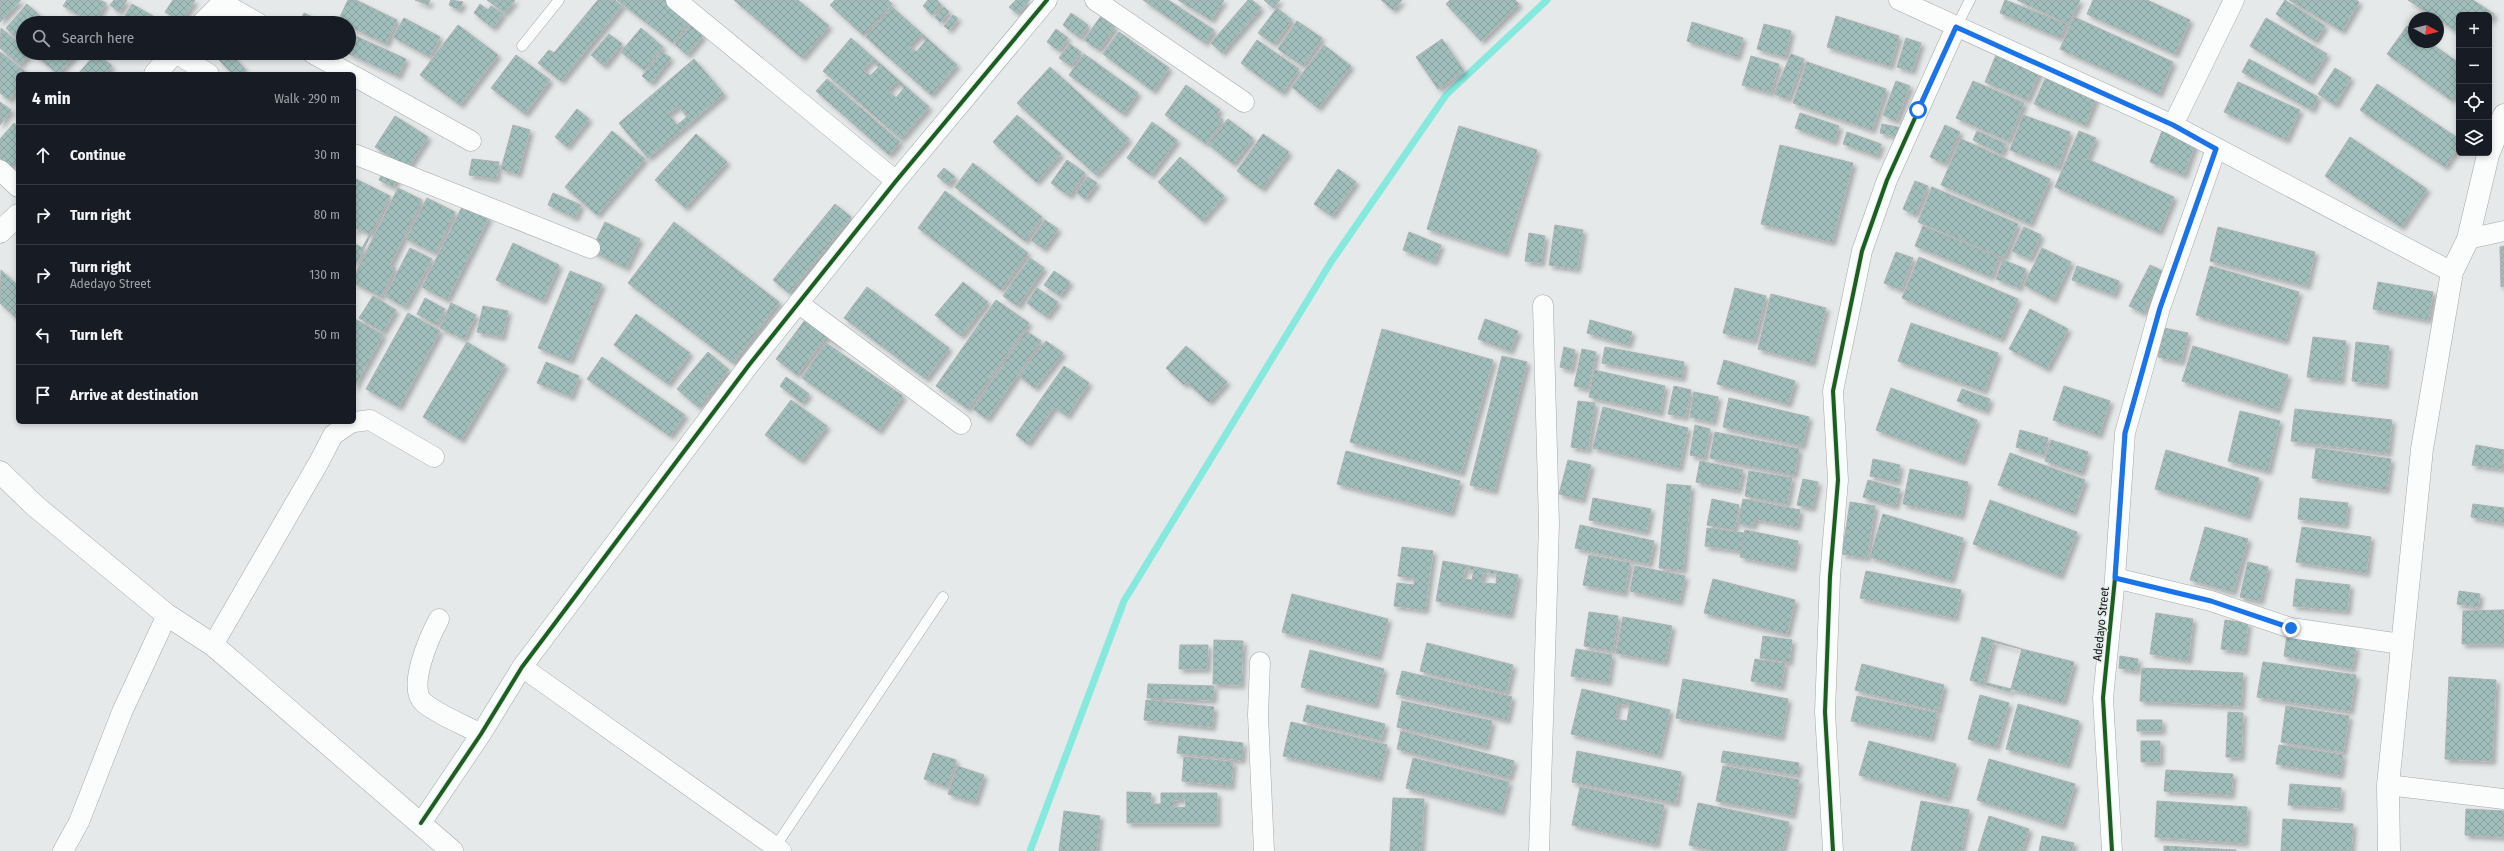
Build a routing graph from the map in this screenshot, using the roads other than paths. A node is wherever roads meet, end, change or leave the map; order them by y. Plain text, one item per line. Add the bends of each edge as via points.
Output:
1 (559, 0) edge
2 (676, 0) edge
3 (1047, 0) edge
4 (1095, 0) edge
5 (1899, 0) edge
6 (1970, 0) edge
7 (2234, 0) edge
8 (224, 2) edge
9 (210, 16) edge
10 (247, 16) edge
11 (1956, 27) junction
12 (522, 46) dead end
13 (168, 60) edge
14 (187, 60) edge
15 (325, 60) edge
16 (157, 72) edge
17 (207, 72) edge
18 (346, 72) edge
19 (356, 77) edge
20 (1244, 102) dead end
21 (2504, 115) edge
22 (2173, 125) junction
23 (471, 141) dead end
24 (2216, 149) junction
25 (356, 155) edge
26 (0, 170) edge
27 (896, 181) junction
28 (16, 185) edge
29 (16, 217) edge
30 (2504, 231) edge
31 (0, 232) edge
32 (2468, 239) junction
33 (590, 248) dead end
34 (2452, 272) junction
35 (798, 303) junction
36 (1543, 305) dead end
37 (356, 422) edge
38 (350, 424) edge
39 (961, 424) dead end
40 (434, 458) dead end
41 (0, 472) edge
42 (2115, 578) junction
43 (943, 596) dead end
44 (167, 615) junction
45 (439, 619) dead end
46 (2401, 644) junction
47 (213, 645) junction
48 (1260, 662) dead end
49 (522, 667) junction
50 (481, 734) junction
51 (2388, 784) junction
52 (2504, 799) edge
53 (421, 823) junction
54 (778, 849) edge
55 (63, 851) edge
56 (452, 851) edge
57 (1264, 851) edge
58 (1539, 851) edge
59 (1833, 851) edge
60 (2112, 851) edge
61 (2389, 851) edge

1 - 12 lane
2 - 27 street
3 - 27 street
4 - 20 street
5 - 11 street
6 - 11 lane
7 - 22 street
8 - 9 main road
8 - 10 street
11 - 22 street
11 - 59 street via 1887,180 1862,251 1833,391 1838,480 1830,577 1825,712
13 - 16 main road
14 - 17 street
15 - 18 street
19 - 23 street
21 - 32 main road via 2488,155
22 - 24 street
24 - 34 street
24 - 42 street, Adedayo Street via 2160,308 2125,433
25 - 33 street
26 - 28 street
27 - 35 street
29 - 31 main road
30 - 32 street
32 - 34 main road
34 - 46 main road via 2422,449
35 - 39 street
35 - 49 street
36 - 58 street via 1549,524
37 - 40 street via 370,420
38 - 47 street via 333,434
41 - 44 main road via 34,505
42 - 46 street via 2211,601 2291,628
42 - 60 street, Adedayo Street via 2103,698
43 - 54 lane
44 - 47 main road
44 - 55 street via 122,712 79,822
45 - 50 street via 418,674 417,693 423,702
46 - 51 main road
47 - 53 main road
48 - 57 street via 1258,715
49 - 50 street
49 - 54 street
50 - 53 street
51 - 52 street
51 - 61 main road
53 - 56 main road

